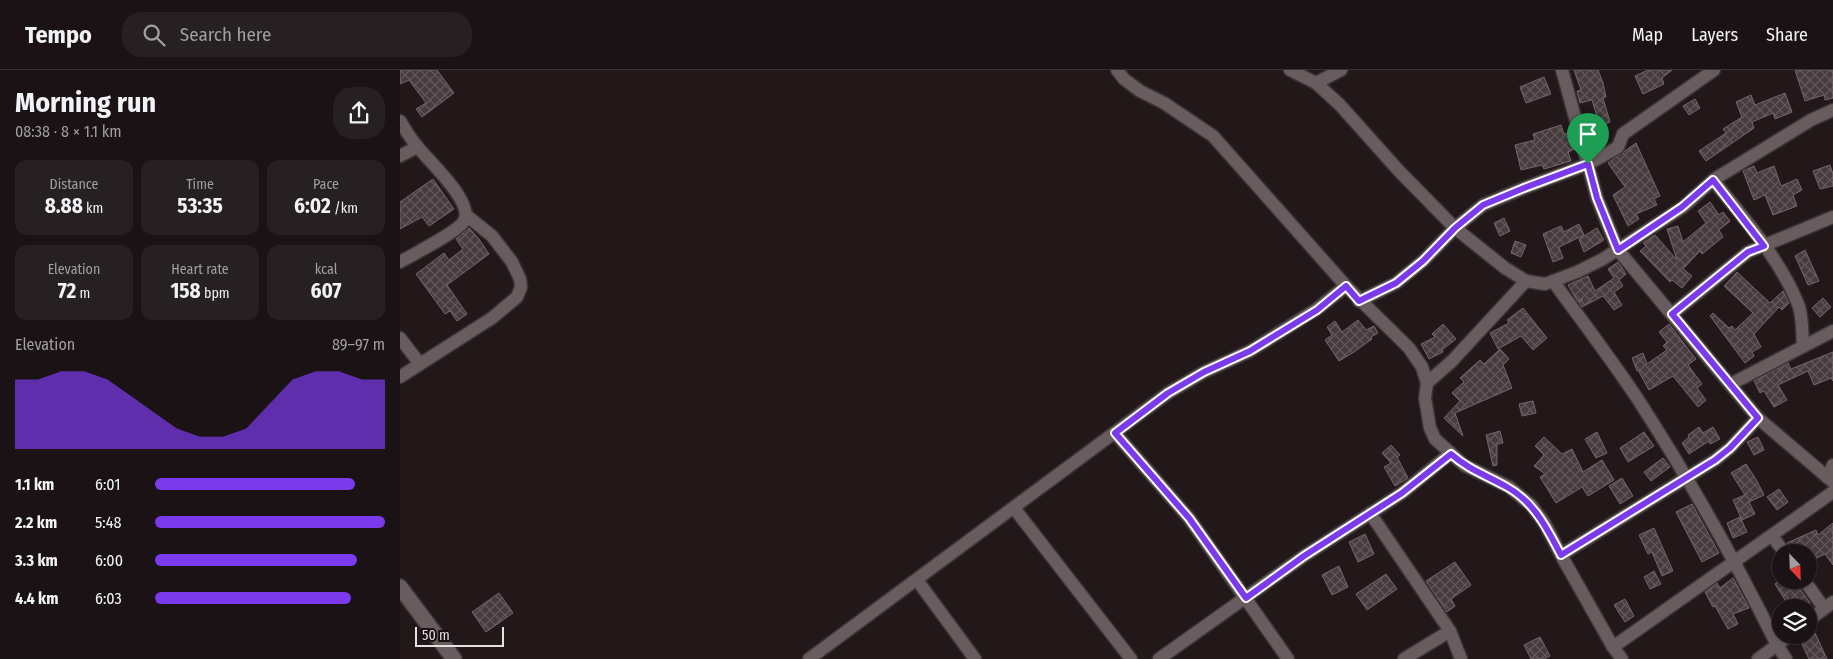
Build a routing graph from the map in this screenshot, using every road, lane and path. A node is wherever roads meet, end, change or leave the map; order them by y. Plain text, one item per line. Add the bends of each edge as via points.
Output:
1 (1117, 70) edge
2 (1290, 70) edge
3 (1341, 70) edge
4 (1562, 70) edge
5 (1714, 70) edge
6 (1316, 83) junction
7 (1831, 114) edge
8 (400, 121) edge
9 (417, 147) junction
10 (400, 156) edge
11 (1588, 164) junction
12 (1713, 180) junction
13 (466, 215) junction
14 (1833, 217) edge
15 (1455, 228) junction
16 (1764, 246) junction
17 (1618, 250) junction
18 (400, 262) edge
19 (1526, 281) junction
20 (1553, 281) junction
21 (1346, 286) junction
22 (1359, 301) junction
23 (1672, 314) junction
24 (1833, 331) edge
25 (400, 338) edge
26 (1803, 346) junction
27 (420, 364) junction
28 (400, 377) edge
29 (1427, 383) junction
30 (1731, 384) junction
31 (1758, 418) junction
32 (1115, 433) junction
33 (1451, 454) junction
34 (1833, 465) edge
35 (1686, 478) junction
36 (1831, 480) edge
37 (1833, 492) edge
38 (1014, 508) junction
39 (1370, 513) junction
40 (1772, 536) junction
41 (1778, 544) edge
42 (1561, 555) junction
43 (1734, 563) junction
44 (917, 580) junction
45 (400, 587) edge
46 (1813, 589) edge
47 (1246, 598) junction
48 (1828, 605) edge
49 (1817, 614) edge
50 (1450, 631) junction
51 (1778, 645) junction
52 (1613, 647) junction
53 (454, 659) edge
54 (809, 659) edge
55 (975, 659) edge
56 (1130, 659) edge
57 (1159, 659) edge
58 (1288, 659) edge
59 (1404, 659) edge
60 (1461, 659) edge
61 (1622, 659) edge
62 (1758, 659) edge
63 (1786, 659) edge

1 - 21 street via 1140,91 1213,136
2 - 6 street
3 - 6 street
4 - 11 street
5 - 11 street via 1623,134 1618,146
6 - 15 street
7 - 12 street via 1781,137
8 - 9 street
9 - 10 street
9 - 13 street via 448,180
11 - 15 street via 1483,205
11 - 17 street via 1597,198
12 - 16 street
12 - 17 street via 1682,207
13 - 18 street via 456,229
13 - 27 street via 503,249 517,272 521,287 517,296 492,318
14 - 16 street
15 - 19 street
15 - 22 street via 1396,283
16 - 23 street via 1748,252
16 - 26 street via 1799,305
17 - 20 street
17 - 23 street
19 - 20 street via 1545,284
19 - 29 street via 1452,362
20 - 35 street via 1639,402
21 - 22 street
21 - 32 street via 1317,310 1250,351 1168,393
22 - 29 street via 1409,348 1422,366
23 - 30 street
24 - 26 street
25 - 27 street
26 - 30 street
27 - 28 street
29 - 33 street via 1430,428 1435,439
30 - 31 street
31 - 35 street via 1730,448
31 - 36 street
32 - 38 street
32 - 47 street via 1189,518
33 - 39 street via 1402,493
33 - 42 street via 1464,465 1508,487 1531,505
34 - 36 street
35 - 42 street
35 - 43 street
37 - 40 street
38 - 44 street
38 - 56 street
39 - 47 street
39 - 50 street
40 - 41 street
40 - 43 street
42 - 52 street
43 - 51 street
43 - 52 street
44 - 54 street
44 - 55 street
45 - 53 street
46 - 48 street
47 - 57 street
47 - 58 street
48 - 49 street
50 - 59 street
50 - 60 street
51 - 62 street
51 - 63 street
52 - 61 street

